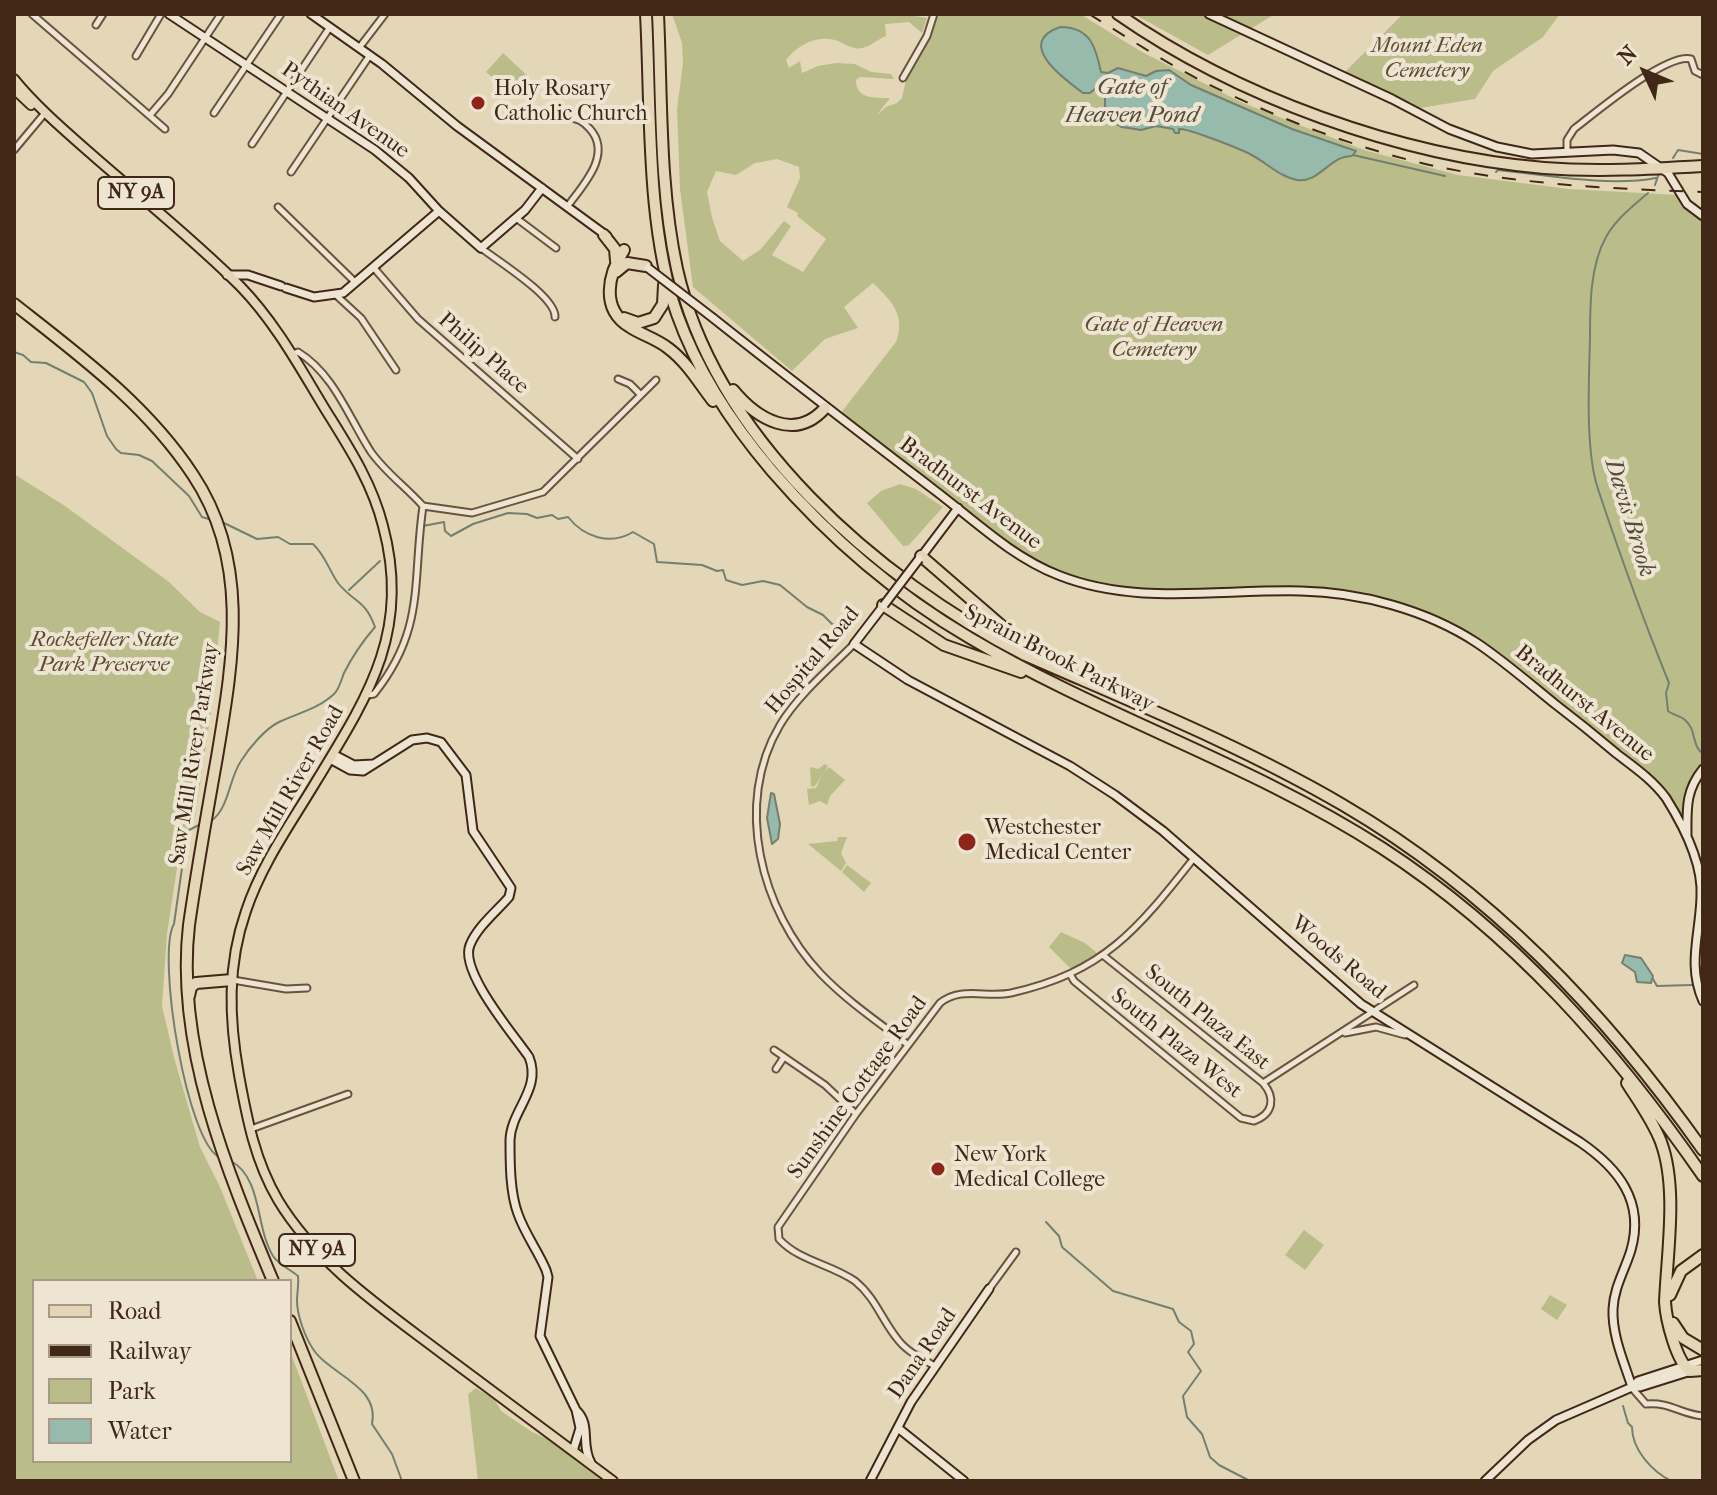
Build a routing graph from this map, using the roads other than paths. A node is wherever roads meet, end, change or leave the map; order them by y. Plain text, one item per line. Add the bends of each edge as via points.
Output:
1 (32, 14) edge
2 (103, 14) edge
3 (161, 14) edge
4 (169, 14) edge
5 (221, 14) edge
6 (281, 14) edge
7 (311, 14) edge
8 (385, 14) edge
9 (646, 14) edge
10 (658, 14) edge
11 (934, 14) edge
12 (1118, 14) edge
13 (1126, 14) edge
14 (1209, 14) edge
15 (96, 25) dead end
16 (330, 27) junction
17 (205, 37) junction
18 (359, 48) junction
19 (370, 55) junction
20 (136, 56) dead end
21 (247, 64) junction
22 (1703, 75) edge
23 (903, 78) dead end
24 (14, 79) edge
25 (14, 89) edge
26 (288, 92) junction
27 (45, 113) junction
28 (214, 113) dead end
29 (150, 115) junction
30 (568, 118) dead end
31 (328, 119) junction
32 (165, 129) dead end
33 (252, 144) dead end
34 (14, 150) edge
35 (1567, 152) junction
36 (1703, 164) edge
37 (1659, 165) junction
38 (291, 172) dead end
39 (542, 188) junction
40 (278, 207) dead end
41 (567, 207) junction
42 (439, 211) junction
43 (1703, 216) edge
44 (516, 218) junction
45 (604, 235) junction
46 (481, 248) junction
47 (556, 248) dead end
48 (626, 251) junction
49 (647, 267) junction
50 (664, 267) junction
51 (374, 268) junction
52 (615, 269) junction
53 (227, 275) junction
54 (356, 283) junction
55 (337, 296) junction
56 (14, 304) edge
57 (14, 311) edge
58 (555, 317) dead end
59 (705, 350) junction
60 (292, 354) junction
61 (396, 370) dead end
62 (618, 379) dead end
63 (656, 380) dead end
64 (640, 394) junction
65 (825, 408) junction
66 (740, 430) junction
67 (578, 459) junction
68 (423, 506) junction
69 (958, 508) junction
70 (214, 520) junction
71 (920, 558) junction
72 (884, 605) junction
73 (854, 644) junction
74 (1073, 676) junction
75 (1053, 682) junction
76 (368, 695) junction
77 (332, 757) junction
78 (1703, 769) edge
79 (203, 824) junction
80 (1687, 838) junction
81 (1194, 858) junction
82 (187, 940) junction
83 (1104, 956) junction
84 (1070, 974) junction
85 (232, 980) junction
86 (1414, 985) dead end
87 (307, 988) dead end
88 (1351, 996) junction
89 (1703, 1001) edge
90 (1373, 1011) junction
91 (188, 1018) junction
92 (1355, 1023) junction
93 (1336, 1035) junction
94 (1416, 1039) junction
95 (1601, 1041) junction
96 (907, 1044) junction
97 (774, 1050) dead end
98 (784, 1057) junction
99 (776, 1069) dead end
100 (1263, 1083) junction
101 (348, 1094) dead end
102 (1267, 1113) joint
103 (856, 1114) junction
104 (250, 1129) junction
105 (1703, 1150) edge
106 (224, 1159) junction
107 (1703, 1176) edge
108 (1016, 1252) dead end
109 (1703, 1255) edge
110 (269, 1279) edge
111 (989, 1289) joint
112 (292, 1326) edge
113 (292, 1340) edge
114 (1703, 1350) edge
115 (1703, 1360) edge
116 (935, 1366) junction
117 (1686, 1368) junction
118 (1703, 1369) edge
119 (1632, 1387) junction
120 (576, 1410) junction
121 (1703, 1416) edge
122 (898, 1428) junction
123 (585, 1439) junction
124 (573, 1451) junction
125 (591, 1465) junction
126 (351, 1481) edge
127 (613, 1481) edge
128 (870, 1481) edge
129 (964, 1481) edge
130 (1485, 1481) edge

1 - 29 street
2 - 15 street
3 - 20 street
4 - 17 street, Pythian Avenue
5 - 17 street
6 - 21 street
7 - 16 street, Bradhurst Avenue
8 - 18 street
9 - 50 highway, Sprain Brook Parkway
10 - 59 highway, Sprain Brook Parkway via 672,239 683,293
11 - 23 street
12 - 37 highway via 1229,79 1389,139 1527,166
13 - 37 highway via 1232,75 1376,130 1530,162
14 - 35 street via 1461,134 1522,153
16 - 18 street, Bradhurst Avenue
16 - 26 street
17 - 21 street, Pythian Avenue
17 - 29 street
18 - 19 street, Bradhurst Avenue
19 - 31 street
19 - 39 street, Bradhurst Avenue
21 - 26 street, Pythian Avenue
21 - 28 street
22 - 35 street via 1685,57 1653,71 1574,129
24 - 27 main road, Saw Mill River Road / NY 9A
25 - 27 main road, Saw Mill River Road / NY 9A
26 - 31 street, Pythian Avenue
26 - 33 street
27 - 34 street
27 - 53 main road, Saw Mill River Road / NY 9A
29 - 32 street
30 - 41 street via 589,127 598,153 595,167
31 - 38 street
31 - 42 street, Pythian Avenue via 389,160
35 - 37 street via 1628,150
36 - 37 highway
37 - 43 street via 1687,204
39 - 41 street, Bradhurst Avenue
39 - 44 street
40 - 54 street
41 - 45 street, Bradhurst Avenue
42 - 46 street, Pythian Avenue
42 - 51 street
44 - 46 street
44 - 47 street
45 - 48 street, Bradhurst Avenue
45 - 52 highway via 616,252
46 - 58 street, Pythian Avenue via 543,296
48 - 49 street, Bradhurst Avenue
48 - 52 highway
49 - 52 highway via 629,263
49 - 65 street, Bradhurst Avenue, bridge
50 - 52 highway via 662,307 641,323 625,318 617,308
50 - 66 highway, Sprain Brook Parkway via 695,358
51 - 54 street
51 - 67 street, Philip Place via 418,319
52 - 66 highway via 609,293 618,316 675,353
53 - 55 street via 248,275 314,297
53 - 60 main road, Saw Mill River Road / NY 9A
54 - 55 street
55 - 61 street via 361,318
56 - 70 highway, Saw Mill River Parkway via 98,371 154,426 193,474
57 - 70 highway, Saw Mill River Parkway via 139,418 180,465
59 - 65 highway via 739,397 774,421 802,425
59 - 74 highway, Sprain Brook Parkway via 767,446 862,545 972,626
60 - 68 street via 304,355 326,379 384,469
60 - 76 main road, Saw Mill River Road / NY 9A via 359,464 386,537 389,625
62 - 64 street
63 - 64 street
64 - 67 street
65 - 69 street, Bradhurst Avenue
66 - 75 highway, Sprain Brook Parkway via 801,503 879,575 954,628
67 - 68 street via 536,496 472,513
68 - 76 street via 412,623 390,671
69 - 71 street, Hospital Road
69 - 80 street, Bradhurst Avenue via 1034,564 1088,585 1167,593 1329,592 1439,622 1492,653 1643,774 1666,798
70 - 79 highway, Saw Mill River Parkway via 231,577 233,639
71 - 72 street, Hospital Road, bridge
71 - 74 highway via 1024,645
72 - 73 street, Hospital Road
72 - 75 highway via 952,649
73 - 81 street, Woods Road via 908,680 1092,779
73 - 96 street, Hospital Road via 791,709 768,748 757,832 774,901 801,949 845,996
74 - 105 highway, Sprain Brook Parkway via 1288,775 1431,863 1567,982 1637,1062
75 - 95 highway, Sprain Brook Parkway via 1293,797 1386,850 1506,944
76 - 77 main road, Saw Mill River Road / NY 9A
77 - 85 main road, Saw Mill River Road / NY 9A via 257,882 239,934
77 - 120 street via 354,765 373,764 415,739 444,744 466,775 473,831 511,888 472,941 468,958 477,981 533,1067 511,1133 514,1195 548,1277 540,1336
78 - 80 street via 1687,801
79 - 82 highway, Saw Mill River Parkway
79 - 106 highway, Saw Mill River Parkway via 182,940 181,1003 192,1064
80 - 89 street, Bradhurst Avenue via 1701,887 1693,961
81 - 83 street, Sunshine Cottage Road via 1135,929
81 - 88 street, Woods Road
82 - 85 highway via 194,974
82 - 91 highway, Saw Mill River Parkway
83 - 84 street, Sunshine Cottage Road
83 - 100 street, South Plaza East
84 - 96 street, Sunshine Cottage Road via 1023,990 947,998
84 - 102 street, South Plaza West via 1241,1118 1254,1121
85 - 87 street
85 - 91 highway via 192,985
85 - 104 main road, Saw Mill River Road / NY 9A via 232,1032
86 - 90 street
88 - 90 street, Woods Road
88 - 92 street via 1360,1010
90 - 92 street
90 - 94 street, Woods Road
91 - 106 highway, Saw Mill River Parkway
92 - 93 street
93 - 94 street via 1376,1027
93 - 100 street
94 - 119 street, Woods Road via 1589,1148 1622,1180 1633,1208 1634,1236 1615,1295 1613,1321
95 - 107 highway, Sprain Brook Parkway
95 - 117 highway via 1651,1121 1665,1157 1665,1308
96 - 103 street, Sunshine Cottage Road
97 - 98 street
98 - 99 street
98 - 103 street
100 - 102 street, South Plaza East via 1272,1100
101 - 104 street
103 - 116 street, Sunshine Cottage Road via 781,1222 779,1239 860,1286 904,1346
104 - 124 main road, Saw Mill River Road / NY 9A via 279,1201 334,1266
106 - 110 highway, Saw Mill River Parkway
108 - 111 street, Dana Road
109 - 114 highway via 1677,1276 1669,1305 1680,1335
111 - 116 street, Dana Road
112 - 126 highway
113 - 126 highway
115 - 117 street
116 - 122 street, Dana Road
117 - 118 highway
117 - 119 street
119 - 121 street via 1646,1404 1667,1403
119 - 130 street via 1556,1420
120 - 123 street via 583,1416
120 - 124 street via 580,1428
122 - 128 street, Dana Road
122 - 129 street
123 - 124 street
123 - 125 street
124 - 125 main road, Saw Mill River Road / NY 9A
125 - 127 main road, NY 9A

